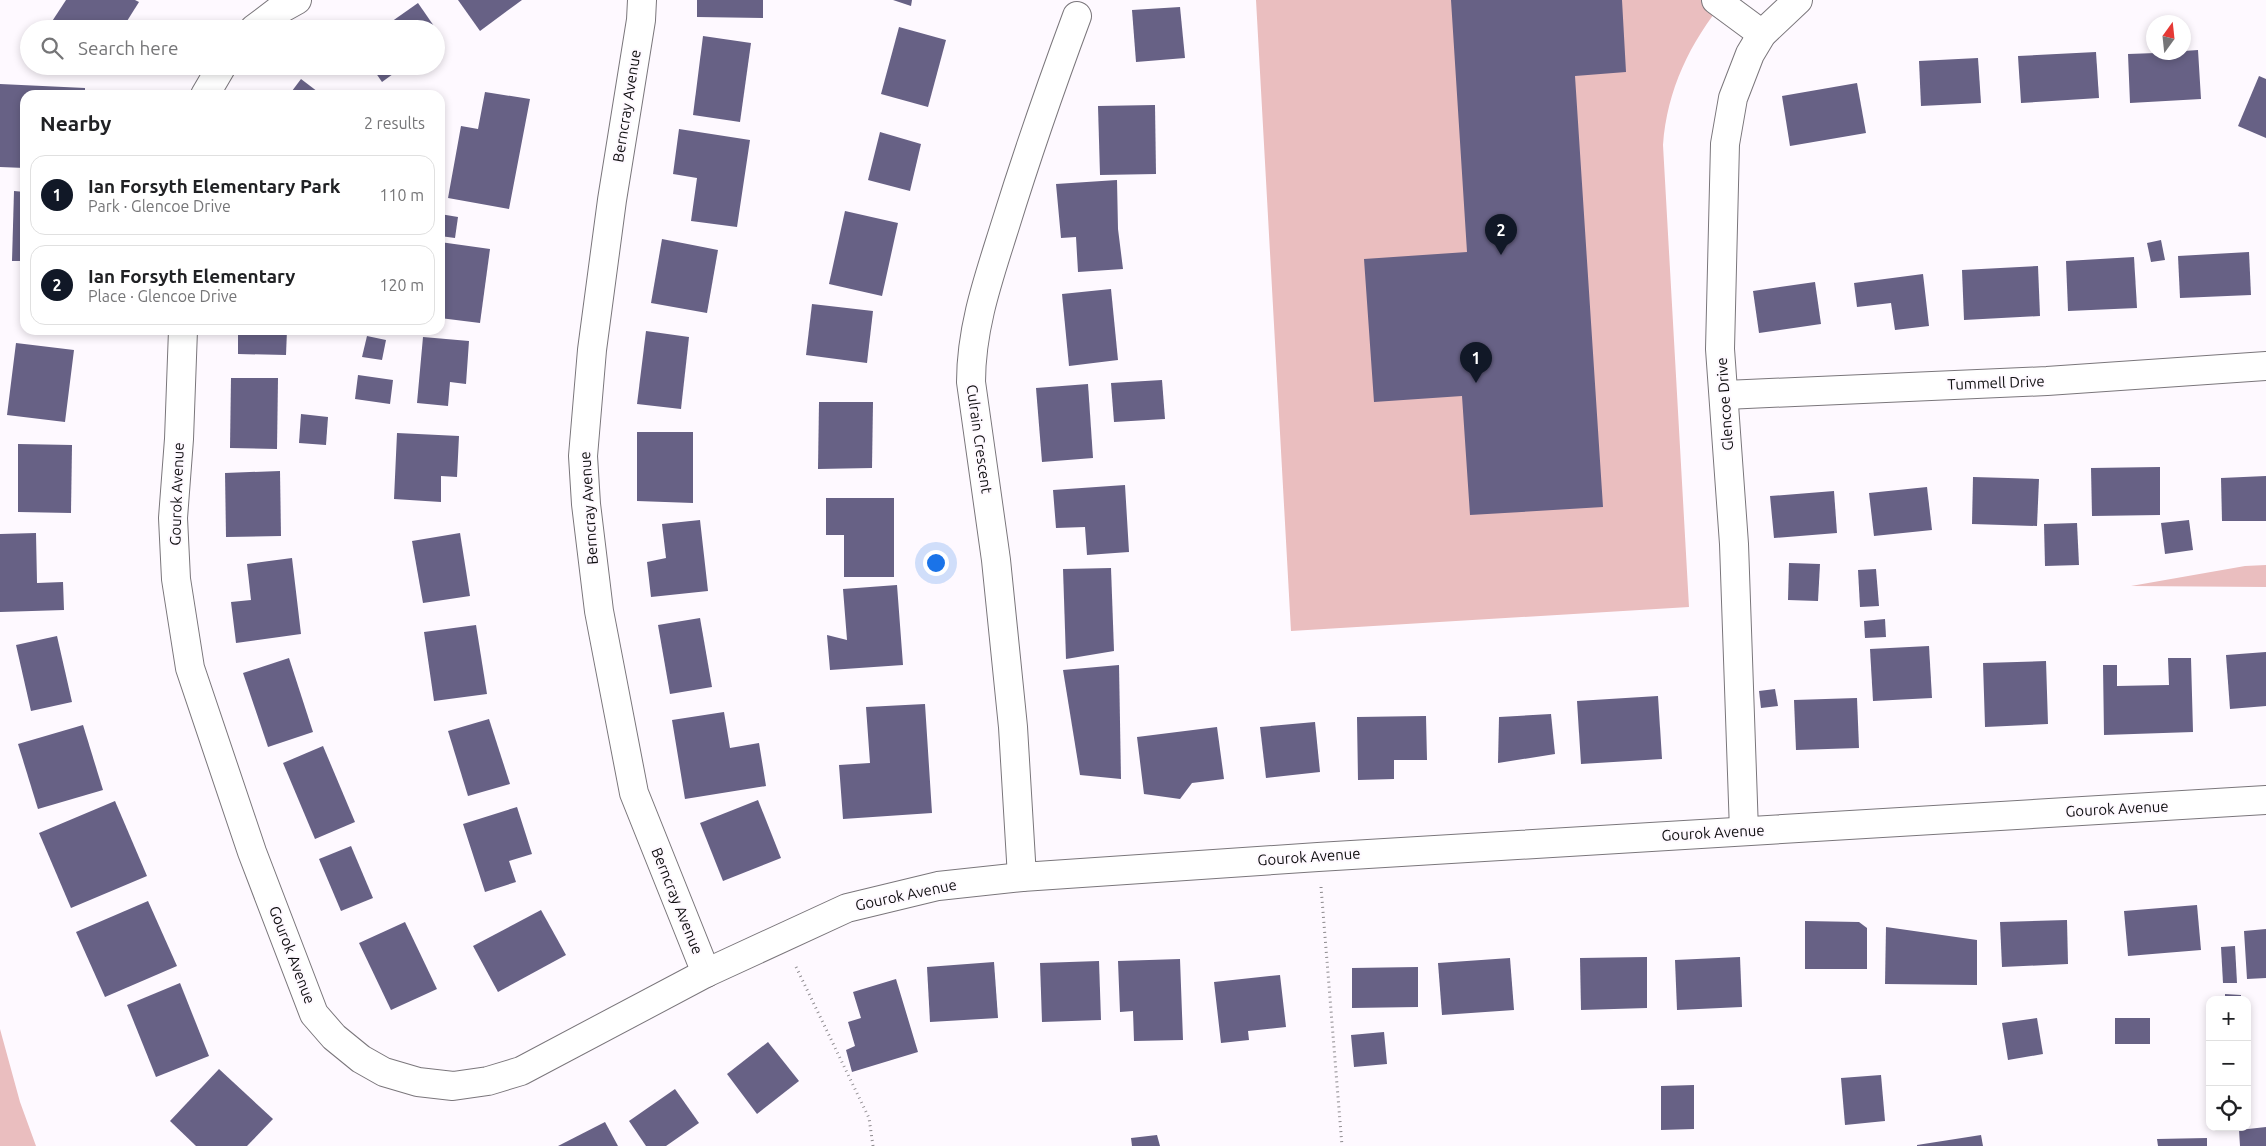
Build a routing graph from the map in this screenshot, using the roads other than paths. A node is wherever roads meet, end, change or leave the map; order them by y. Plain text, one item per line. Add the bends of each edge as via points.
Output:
1 (297, 0) edge
2 (642, 0) edge
3 (1716, 0) edge
4 (1798, 0) edge
5 (1077, 16) dead end
6 (266, 20) edge
7 (1762, 34) junction
8 (217, 75) edge
9 (208, 90) edge
10 (182, 335) edge
11 (2266, 366) edge
12 (1725, 395) junction
13 (2266, 800) edge
14 (1744, 831) junction
15 (1022, 877) junction
16 (706, 973) junction

1 - 6 street
2 - 16 street, Berncray Avenue via 592,350 583,456 586,504 599,610 634,793
3 - 7 street
4 - 7 street, Glencoe Drive
5 - 15 street, Culrain Crescent via 1035,130 989,278 977,318 971,360 971,382 996,560 1014,727
7 - 12 street, Glencoe Drive via 1750,54 1733,98 1725,144 1720,349
8 - 9 street
10 - 16 street, Gourok Avenue via 173,518 176,580 190,668 252,852 314,1014 334,1037 361,1059 384,1072 418,1082 453,1086 488,1081 521,1071
11 - 12 street, Tummell Drive via 2047,381
12 - 14 street, Glencoe Drive via 1734,544
13 - 14 street, Gourok Avenue
14 - 15 street, Gourok Avenue
15 - 16 street, Gourok Avenue via 938,886 847,908

